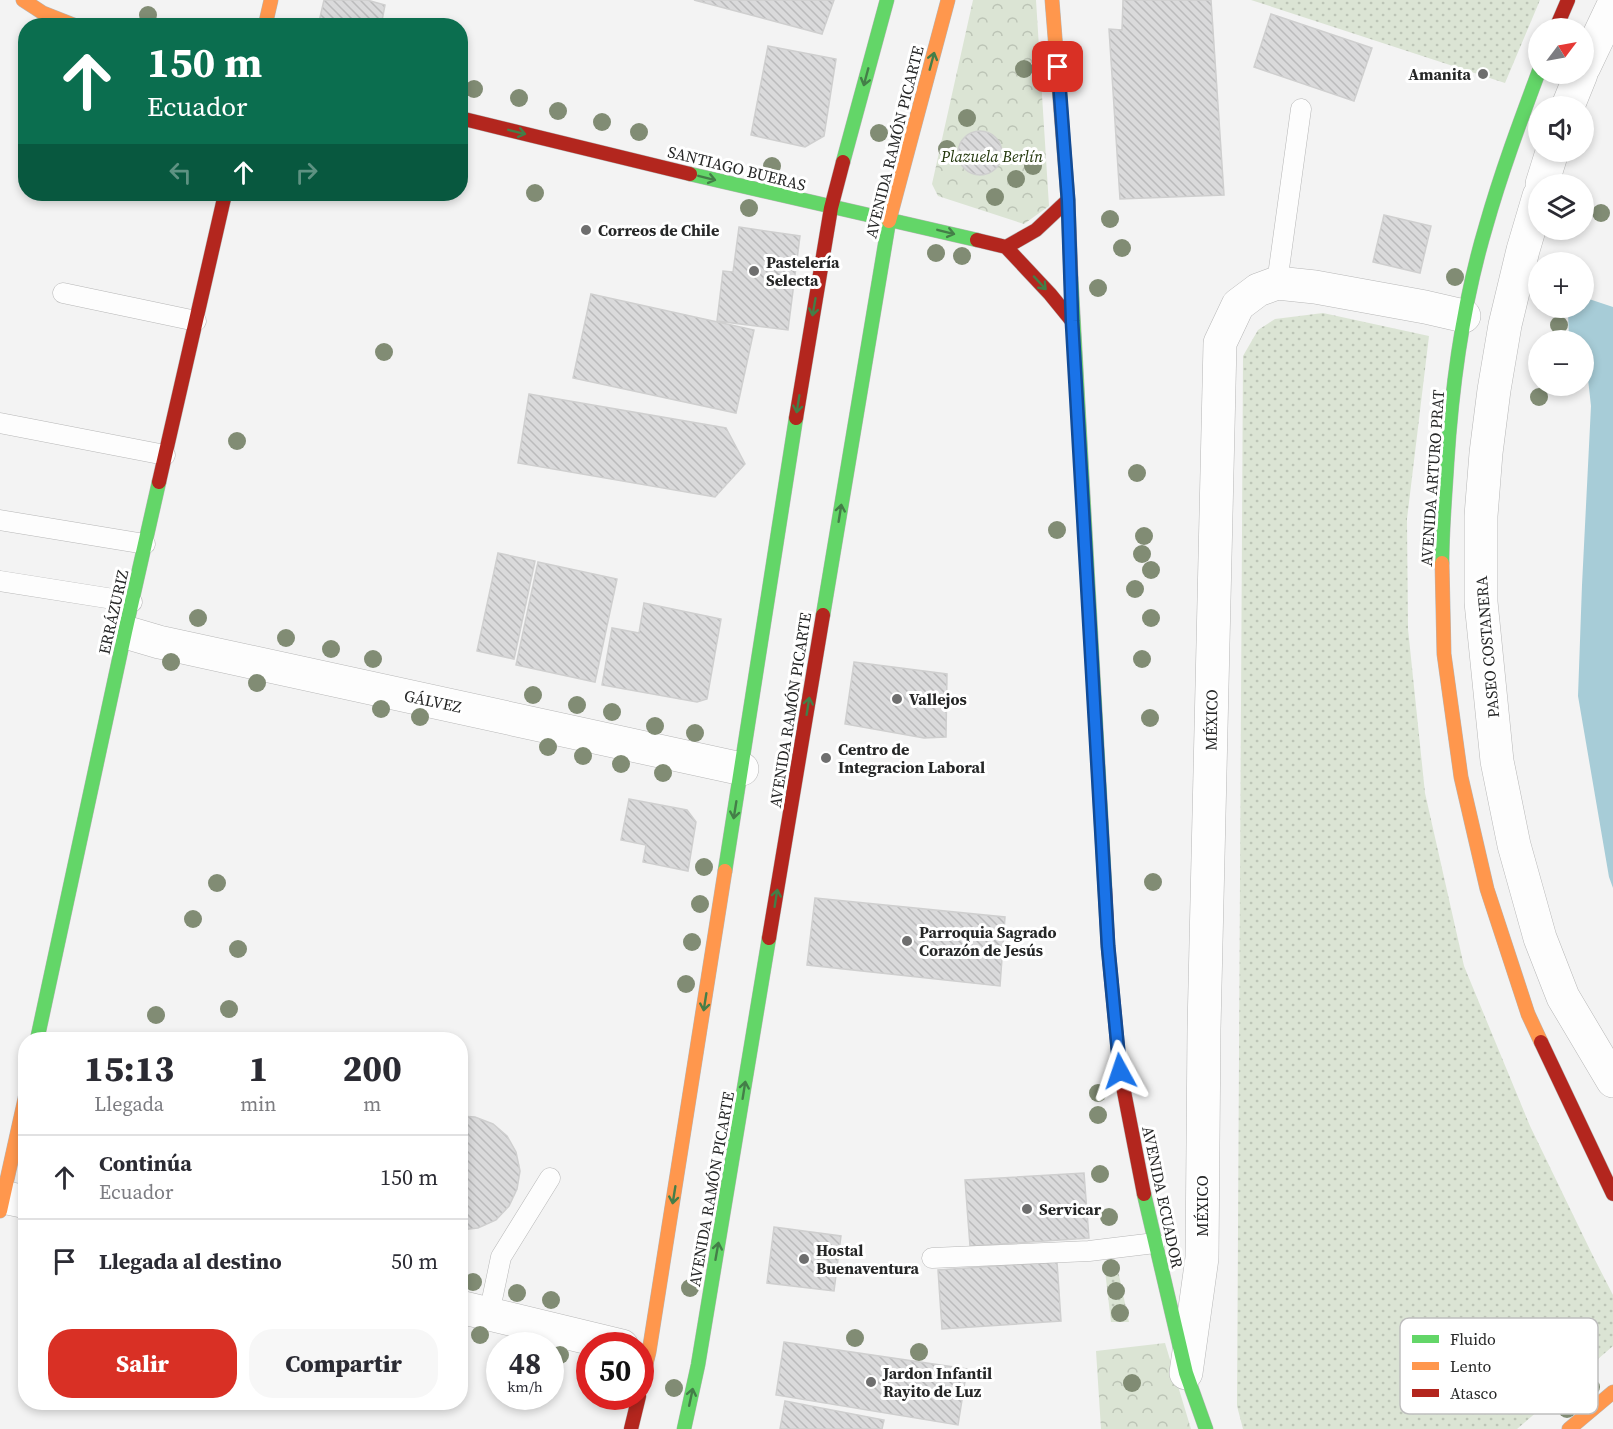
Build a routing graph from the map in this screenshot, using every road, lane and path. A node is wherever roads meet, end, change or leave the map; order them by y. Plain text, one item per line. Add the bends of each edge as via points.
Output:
1 (22, 0) edge
2 (271, 0) edge
3 (887, 0) edge
4 (948, 0) edge
5 (1052, 0) edge
6 (1568, 0) edge
7 (1613, 6) edge
8 (56, 18) edge
9 (267, 18) edge
10 (1560, 18) edge
11 (1594, 46) edge
12 (1534, 84) edge
13 (1301, 109) dead end
14 (468, 120) edge
15 (1068, 200) junction
16 (223, 201) edge
17 (831, 208) junction
18 (889, 219) junction
19 (1528, 232) edge
20 (1006, 247) junction
21 (1277, 283) junction
22 (63, 293) dead end
23 (1464, 316) junction
24 (196, 321) junction
25 (1072, 321) junction
26 (0, 423) edge
27 (165, 455) junction
28 (0, 520) edge
29 (145, 544) junction
30 (0, 581) edge
31 (129, 617) junction
32 (742, 769) junction
33 (39, 1032) edge
34 (1613, 1081) edge
35 (18, 1148) edge
36 (550, 1178) dead end
37 (1613, 1194) edge
38 (10, 1203) edge
39 (1155, 1243) junction
40 (932, 1258) dead end
41 (475, 1311) edge
42 (640, 1332) edge
43 (576, 1335) edge
44 (1186, 1373) junction
45 (1613, 1392) edge
46 (1598, 1405) edge
47 (636, 1410) edge
48 (1587, 1414) edge
49 (631, 1429) edge
50 (684, 1429) edge
51 (1206, 1429) edge
52 (1569, 1429) edge

1 - 8 main road
2 - 9 main road
3 -> 17 main road, AVENIDA RAMÓN PICARTE
18 -> 4 main road, AVENIDA RAMÓN PICARTE
5 - 15 main road, AVENIDA ECUADOR
6 - 10 main road
7 - 11 street
12 - 23 main road, AVENIDA ARTURO PRAT via 1485,228
13 - 21 lane
14 -> 17 main road, SANTIAGO BUERAS
15 - 20 main road via 1036,230
15 - 25 main road, AVENIDA ECUADOR
16 - 24 main road, ERRÁZURIZ
17 - 18 main road, SANTIAGO BUERAS
17 -> 32 main road, AVENIDA RAMÓN PICARTE
18 -> 20 main road, SANTIAGO BUERAS
50 -> 18 main road, AVENIDA RAMÓN PICARTE via 700,1353
19 - 34 street, PASEO COSTANERA via 1494,390 1481,516 1480,602 1497,761 1514,845 1540,938 1563,997
20 -> 25 main road
21 - 23 street via 1315,286
21 - 44 street, MÉXICO via 1258,290 1238,305 1220,344 1202,1258
22 - 24 lane
23 - 37 main road, AVENIDA ARTURO PRAT via 1450,418 1442,534 1444,654 1461,777 1487,889 1527,1014
24 - 27 main road, ERRÁZURIZ
25 - 39 main road, AVENIDA ECUADOR via 1108,946 1120,1071
26 - 27 lane
27 - 29 main road, ERRÁZURIZ
28 - 29 lane
29 - 31 main road, ERRÁZURIZ
30 - 31 lane
31 - 32 street, GÁLVEZ via 170,645
31 - 33 main road, ERRÁZURIZ
32 -> 42 main road, AVENIDA RAMÓN PICARTE
35 - 38 main road
36 - 41 lane via 501,1257
39 - 40 lane via 1089,1251
39 - 44 main road, AVENIDA ECUADOR
41 - 43 street
44 - 51 main road, AVENIDA ECUADOR
45 - 46 main road
47 - 49 main road
48 - 52 main road

